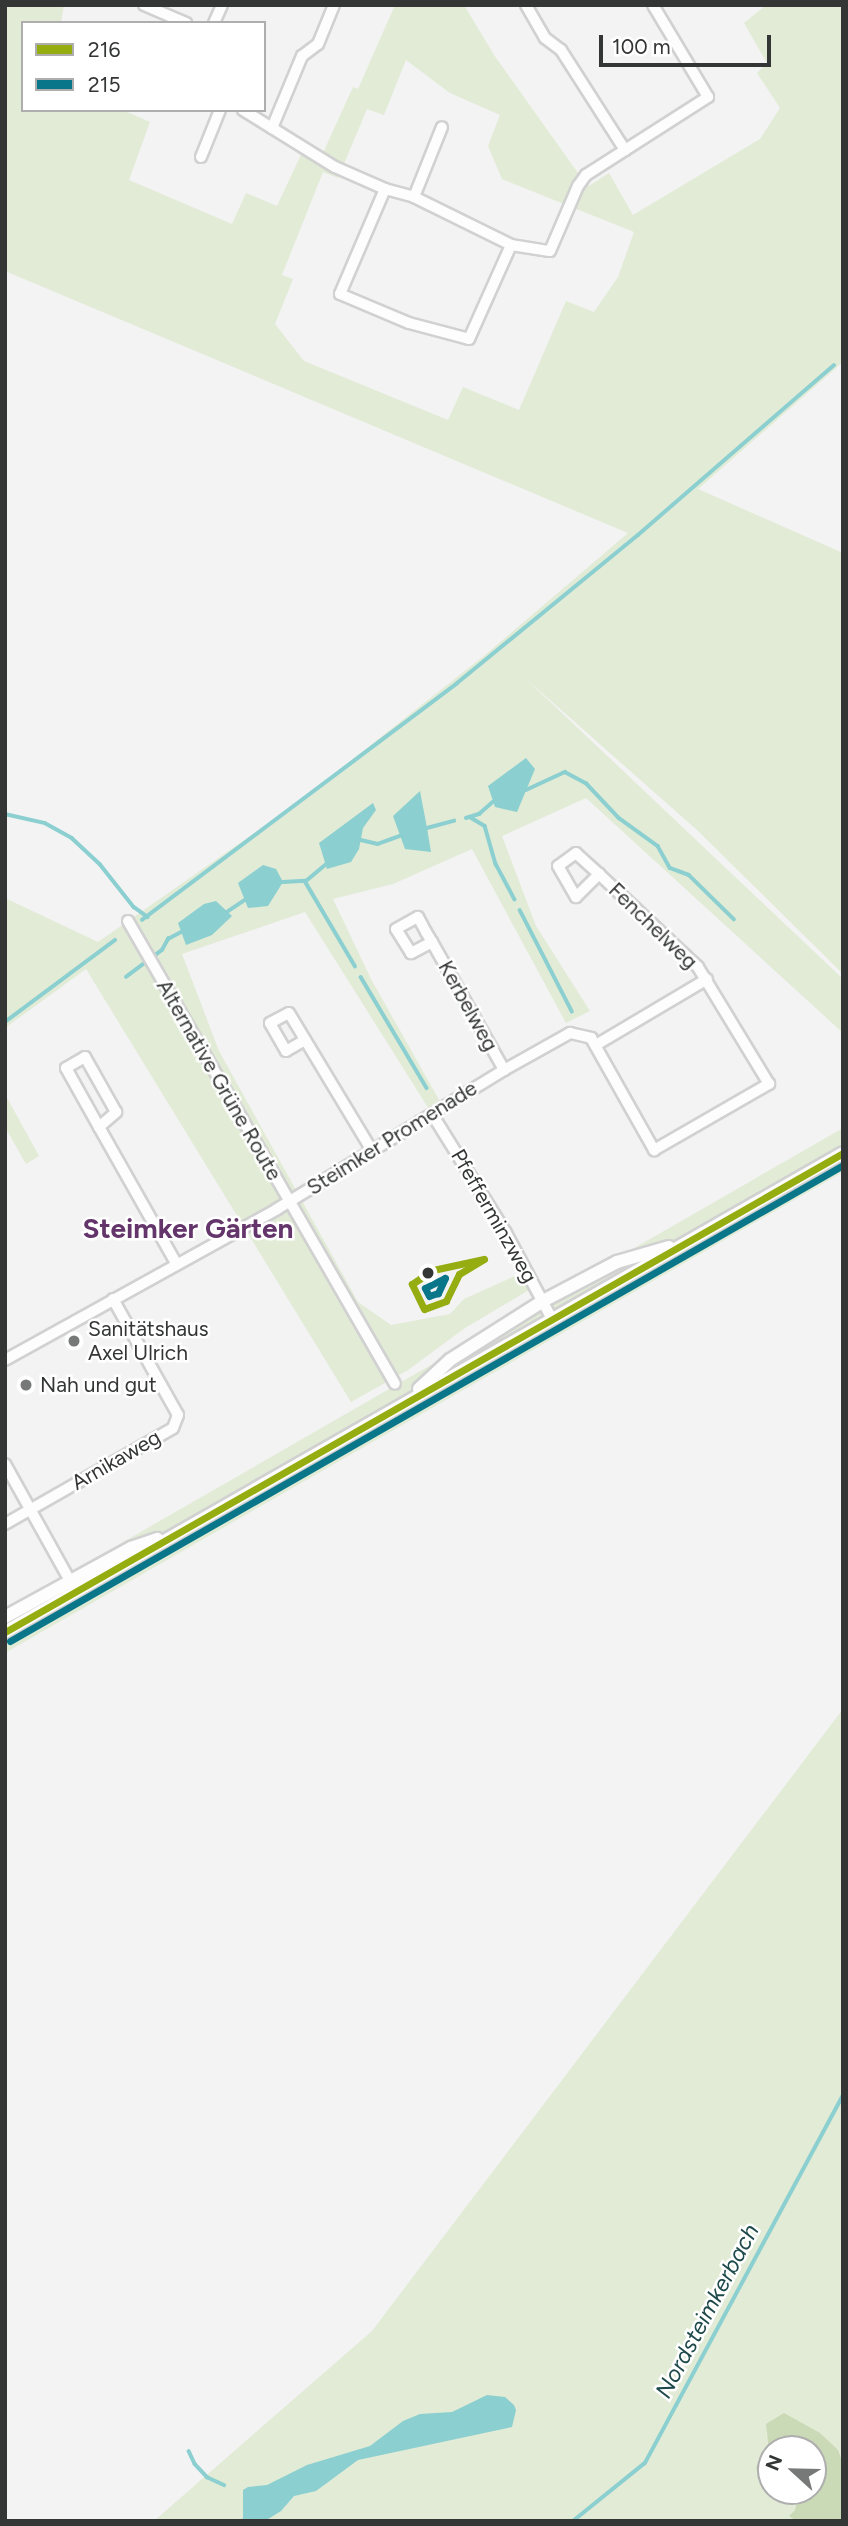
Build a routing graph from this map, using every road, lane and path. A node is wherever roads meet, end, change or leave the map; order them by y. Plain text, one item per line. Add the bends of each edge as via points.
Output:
1 (144, 5) edge
2 (222, 5) edge
3 (334, 5) edge
4 (526, 5) edge
5 (653, 5) edge
6 (181, 21) edge
7 (215, 21) edge
8 (219, 112) edge
9 (246, 112) edge
10 (442, 127) dead end
11 (272, 128) junction
12 (625, 150) junction
13 (201, 157) dead end
14 (385, 189) junction
15 (414, 197) junction
16 (511, 244) junction
17 (598, 874) junction
18 (128, 921) dead end
19 (432, 942) dead end
20 (707, 979) junction
21 (305, 1040) dead end
22 (596, 1045) junction
23 (504, 1070) junction
24 (432, 1114) junction
25 (99, 1127) junction
26 (373, 1152) junction
27 (843, 1153) edge
28 (289, 1201) junction
29 (705, 1233) junction
30 (176, 1264) junction
31 (113, 1299) junction
32 (542, 1301) junction
33 (552, 1319) junction
34 (5, 1360) edge
35 (395, 1384) dead end
36 (379, 1418) junction
37 (5, 1464) edge
38 (31, 1508) junction
39 (5, 1524) edge
40 (73, 1585) junction
41 (5, 1617) edge
42 (5, 1632) edge

1 - 6 street
2 - 7 street
3 - 11 street via 318,44 302,56
4 - 12 street via 545,38 561,50
5 - 12 street via 708,97
8 - 13 street
9 - 11 street
10 - 15 street
11 - 14 street via 335,167
12 - 16 street via 581,181 550,251
14 - 15 street
14 - 16 street via 340,294 409,323 469,340
15 - 16 street
17 - 17 street, Fenchelweg via 576,853 558,866 576,897
17 - 20 street, Fenchelweg
18 - 28 street, Alternative Grüne Route
19 - 23 street, Kerbelweg
20 - 22 street
20 - 22 street, Fenchelweg via 769,1084 744,1099 654,1150
21 - 26 street
22 - 23 street, Steimker Promenade via 591,1038 570,1033
23 - 24 street, Steimker Promenade
24 - 26 street, Steimker Promenade
24 - 32 street, Pfefferminzweg
25 - 25 street via 66,1068 85,1057 116,1112
25 - 30 street
26 - 28 street, Steimker Promenade
27 - 29 street
28 - 30 street, Steimker Promenade
28 - 35 street, Alternative Grüne Route
29 - 32 street via 608,1266
29 - 33 street
30 - 31 street, Steimker Promenade
31 - 34 street, Steimker Promenade
31 - 38 street, Arnikaweg via 178,1416 173,1428
32 - 33 street, Pfefferminzweg
32 - 36 street via 450,1360
33 - 36 street
36 - 40 street via 197,1524 131,1548
37 - 38 street
38 - 39 street, Arnikaweg
38 - 40 street
40 - 41 street
40 - 42 street

